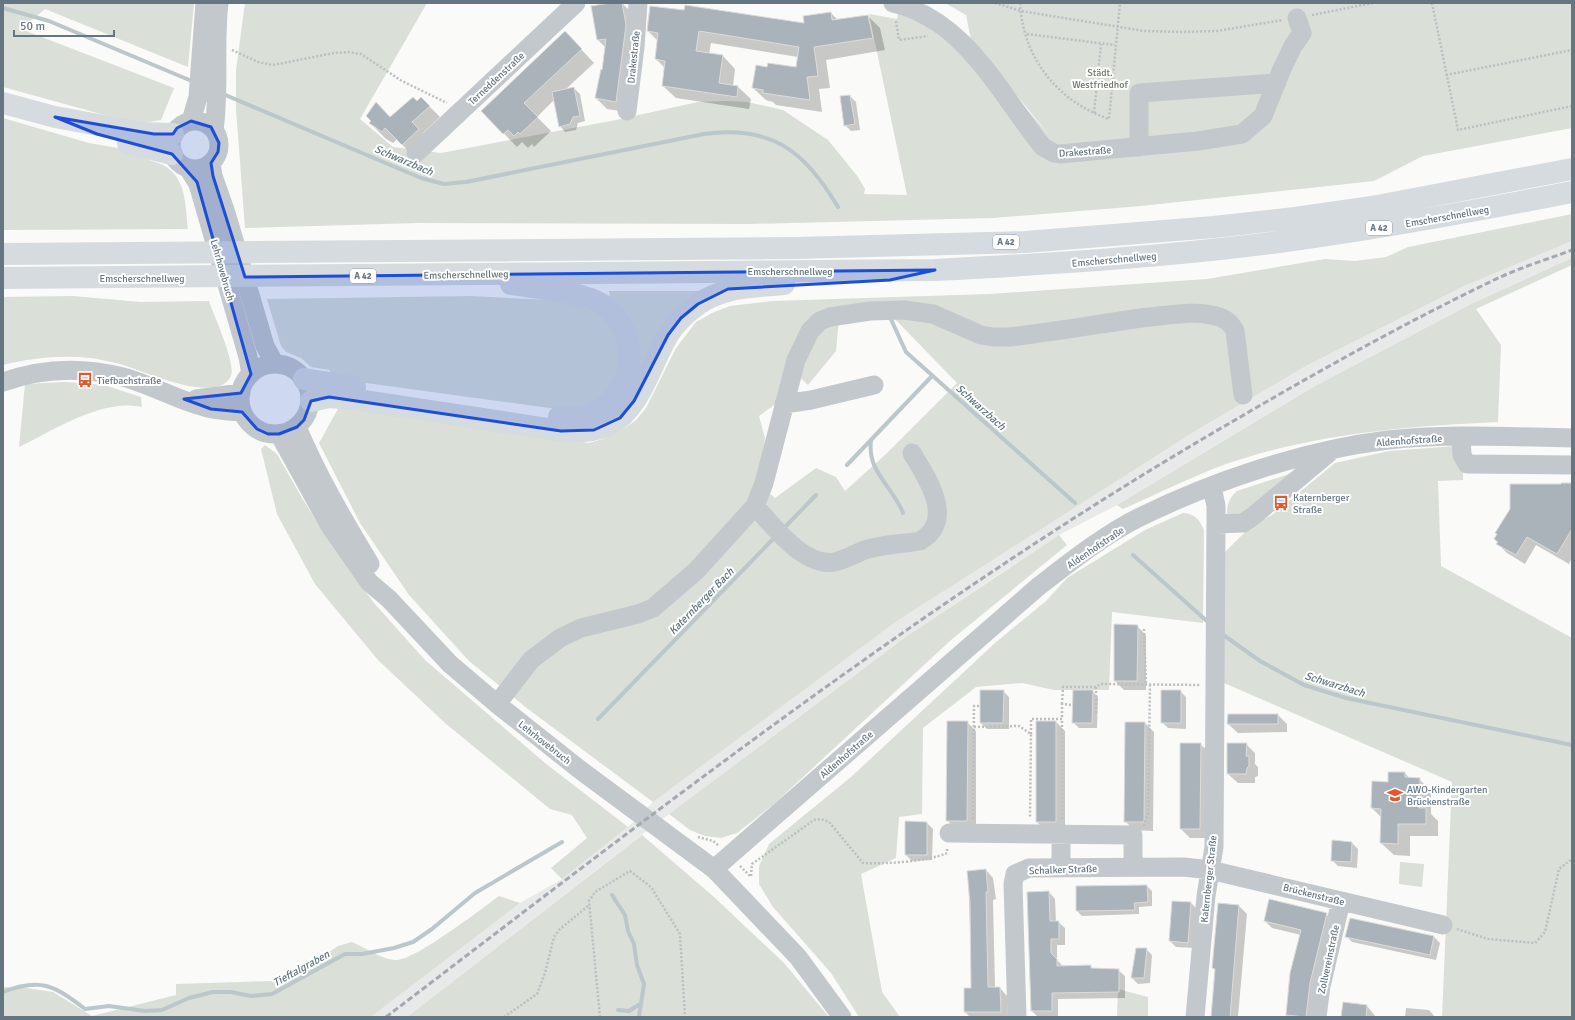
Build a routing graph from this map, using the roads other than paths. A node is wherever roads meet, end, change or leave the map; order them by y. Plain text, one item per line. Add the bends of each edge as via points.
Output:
1 (205, 3) edge
2 (219, 3) edge
3 (576, 3) edge
4 (638, 3) edge
5 (894, 12) edge
6 (1297, 18) road end
7 (208, 75) junction
8 (1277, 83) junction
9 (3, 103) edge
10 (627, 111) dead end
11 (191, 121) junction
12 (214, 130) junction
13 (1139, 147) junction
14 (178, 152) junction
15 (416, 153) dead end
16 (211, 163) junction
17 (1572, 168) edge
18 (1572, 192) edge
19 (3, 254) edge
20 (935, 270) junction
21 (465, 274) junction
22 (3, 278) edge
23 (275, 364) junction
24 (251, 374) junction
25 (304, 379) junction
26 (3, 382) edge
27 (874, 385) dead end
28 (241, 393) junction
29 (1243, 395) dead end
30 (184, 399) junction
31 (311, 401) junction
32 (784, 404) junction
33 (242, 412) junction
34 (297, 427) junction
35 (279, 434) junction
36 (1461, 437) junction
37 (1572, 438) edge
38 (1332, 450) junction
39 (912, 453) dead end
40 (1572, 465) edge
41 (1212, 487) junction
42 (758, 510) junction
43 (1216, 524) junction
44 (389, 599) junction
45 (497, 704) junction
46 (948, 833) road end
47 (1061, 834) junction
48 (1133, 866) junction
49 (1184, 867) joint
50 (1061, 868) junction
51 (714, 869) junction
52 (1210, 870) junction
53 (1341, 901) junction
54 (1443, 925) road end
55 (842, 1017) edge
56 (1017, 1017) edge
57 (1196, 1017) edge
58 (1317, 1017) edge

1 - 7 street
2 - 7 street via 216,47
3 - 15 street, Terneddenstraße
4 - 10 street, Drakestraße
5 - 13 street, Drakestraße via 918,10 973,52 1046,149 1060,154
6 - 8 street via 1302,33 1293,46
7 - 11 street
7 - 12 street via 216,104
8 - 13 street, Drakestraße via 1264,116 1242,134
8 - 13 street via 1139,92
9 - 14 highway via 56,117 142,133
11 - 12 street via 204,122
11 - 14 street via 178,128
12 - 16 street via 219,147 217,156
14 - 16 street via 200,169
14 - 24 street, Lehrhovebruch via 198,184
16 - 23 street, Lehrhovebruch via 265,346
17 - 19 highway, A 42 via 1372,207 1295,218 1024,242 802,248
18 - 20 highway, Emscherschnellweg / A 42 via 1377,228 1278,242 1059,264
20 - 21 highway, Emscherschnellweg / A 42
20 - 31 highway via 890,280 793,283 728,289 698,304 681,318 668,335 634,401 620,418 594,430 561,431 352,399 329,397
21 - 22 highway, Emscherschnellweg / A 42
21 - 25 highway via 590,298 602,305 621,324 630,353 630,367 626,378 612,401 597,412 582,417 531,416
23 - 24 street via 261,367
23 - 25 street via 290,367
24 - 28 street
25 - 31 street
26 - 30 street via 52,371 98,372 124,378
27 - 32 street
28 - 30 street
28 - 33 street
29 - 32 street via 1235,331 1231,324 1217,316 1175,314 1103,322 1038,334 993,337 980,335 933,314 882,310 830,317 816,324 796,360
30 - 33 street via 211,409
31 - 34 street via 304,420
32 - 42 street
33 - 35 street via 248,422 257,429 268,434
34 - 35 street
34 - 44 street, Lehrhovebruch via 315,468
35 - 44 street, Lehrhovebruch via 330,526 368,582
36 - 37 street, Aldenhofstraße
36 - 38 street, Aldenhofstraße via 1388,440
36 - 40 street via 1462,456 1467,464
38 - 41 street, Aldenhofstraße via 1298,458
38 - 43 street via 1252,517 1243,522
39 - 42 street via 931,485 938,510 935,526 927,537 920,541 869,549 842,560 815,561 796,548
41 - 43 street, Katernberger Straße
41 - 51 street, Aldenhofstraße via 1138,519 1080,555 1039,586
42 - 45 street via 696,571 653,608 581,628 560,638 531,660
43 - 52 street, Katernberger Straße via 1214,847
44 - 45 street, Lehrhovebruch via 450,664
45 - 51 street, Lehrhovebruch
46 - 47 street
47 - 48 street via 1132,835
47 - 50 street
48 - 49 street, Schalker Straße
48 - 50 street, Schalker Straße
49 - 52 street, Brückenstraße
50 - 56 street, Schalker Straße via 1029,868 1015,874 1013,884
51 - 55 street via 798,957
52 - 53 street, Brückenstraße
52 - 57 street, Katernberger Straße
53 - 54 street, Brückenstraße
53 - 58 street, Zollvereinstraße via 1321,986

